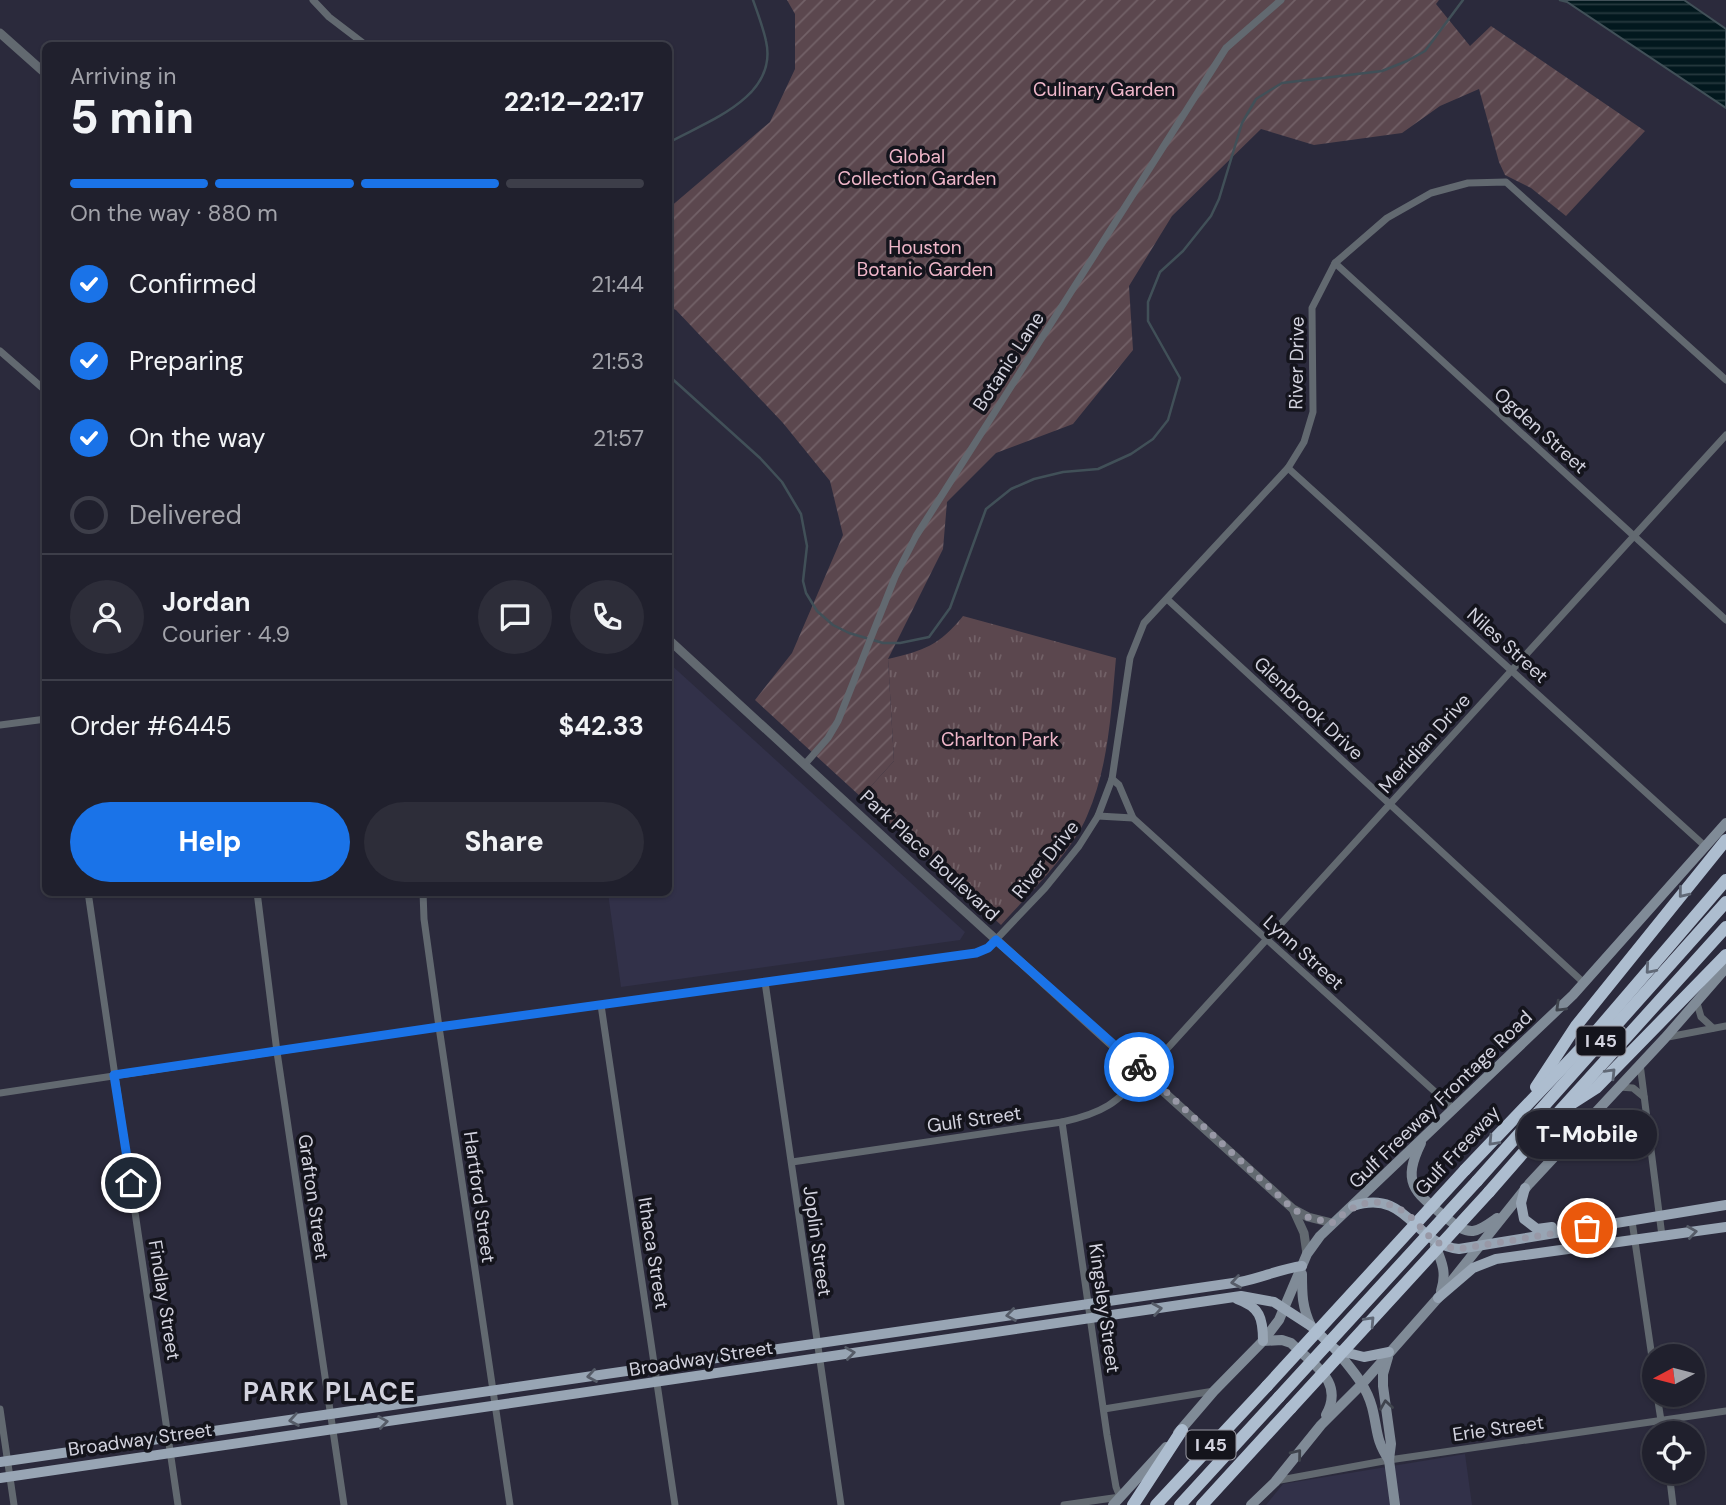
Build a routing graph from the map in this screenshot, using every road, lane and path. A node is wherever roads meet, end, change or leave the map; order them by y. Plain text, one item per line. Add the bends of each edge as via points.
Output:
1 (313, 0) edge
2 (1281, 0) edge
3 (0, 33) edge
4 (362, 42) edge
5 (42, 70) edge
6 (1335, 263) junction
7 (0, 351) edge
8 (1726, 380) edge
9 (42, 388) edge
10 (1726, 435) edge
11 (1289, 468) junction
12 (1633, 536) junction
13 (1167, 599) junction
14 (1726, 620) edge
15 (672, 643) edge
16 (1512, 669) junction
17 (42, 720) edge
18 (0, 725) edge
19 (805, 764) junction
20 (1112, 779) junction
21 (1390, 804) junction
22 (1098, 816) junction
23 (1133, 818) junction
24 (1726, 823) edge
25 (1726, 840) edge
26 (1706, 847) junction
27 (1726, 880) edge
28 (89, 896) edge
29 (258, 896) edge
30 (424, 896) edge
31 (1726, 902) edge
32 (1726, 927) edge
33 (1266, 939) junction
34 (996, 940) junction
35 (1726, 955) edge
36 (1726, 968) edge
37 (765, 982) junction
38 (1583, 982) junction
39 (1698, 1003) junction
40 (601, 1005) junction
41 (1726, 1026) edge
42 (439, 1027) junction
43 (1713, 1028) junction
44 (1665, 1038) junction
45 (277, 1052) junction
46 (1640, 1064) junction
47 (1145, 1073) junction
48 (114, 1075) junction
49 (1619, 1087) junction
50 (0, 1093) edge
51 (1645, 1098) junction
52 (1454, 1109) junction
53 (1520, 1111) junction
54 (1557, 1114) junction
55 (1062, 1122) junction
56 (1425, 1136) junction
57 (792, 1162) junction
58 (1525, 1188) junction
59 (1726, 1205) edge
60 (1353, 1206) junction
61 (1293, 1209) junction
62 (1660, 1214) junction
63 (1502, 1215) junction
64 (1632, 1221) junction
65 (1332, 1223) junction
66 (1726, 1227) edge
67 (1564, 1232) junction
68 (1662, 1236) junction
69 (1634, 1240) junction
70 (1434, 1242) junction
71 (1478, 1246) junction
72 (1307, 1254) junction
73 (1302, 1266) junction
74 (1224, 1298) junction
75 (1438, 1298) junction
76 (1088, 1304) junction
77 (1285, 1309) junction
78 (988, 1318) junction
79 (1090, 1319) junction
80 (1311, 1326) junction
81 (990, 1333) junction
82 (1263, 1341) junction
83 (816, 1342) junction
84 (1650, 1344) edge
85 (1336, 1350) junction
86 (1389, 1352) junction
87 (819, 1358) junction
88 (656, 1366) junction
89 (658, 1382) junction
90 (1363, 1383) junction
91 (1214, 1391) junction
92 (493, 1392) junction
93 (495, 1406) junction
94 (1659, 1407) edge
95 (0, 1409) edge
96 (1104, 1409) junction
97 (1726, 1410) edge
98 (330, 1414) junction
99 (1661, 1420) junction
100 (1321, 1425) junction
101 (332, 1429) junction
102 (1182, 1430) junction
103 (169, 1438) junction
104 (170, 1452) junction
105 (1389, 1460) junction
106 (4, 1462) edge
107 (5, 1477) edge
108 (1275, 1482) junction
109 (1670, 1484) edge
110 (1117, 1501) edge
111 (1083, 1504) edge
112 (14, 1505) edge
113 (178, 1505) edge
114 (344, 1505) edge
115 (510, 1505) edge
116 (675, 1505) edge
117 (841, 1505) edge
118 (1064, 1505) edge
119 (1133, 1505) edge
120 (1156, 1505) edge
121 (1180, 1505) edge
122 (1202, 1505) edge
123 (1251, 1505) edge
124 (1395, 1505) edge
125 (1673, 1505) edge

1 - 4 street
2 - 19 street, Botanic Lane via 1226,48 923,524 895,577 828,738
3 - 5 street
6 - 8 street, River Drive via 1387,218 1432,193 1468,183 1506,182
6 - 11 street, River Drive via 1312,308 1312,412 1304,442
6 - 12 street, Ogden Street
7 - 9 street
10 - 12 street, Meridian Drive
11 - 13 street, River Drive
11 - 16 street, Niles Street
12 - 14 street, Ogden Street
12 - 16 street, Meridian Drive
13 - 20 street, River Drive via 1144,623 1130,658
13 - 21 street, Glenbrook Drive
15 - 19 street, Park Place Boulevard
16 - 21 street, Meridian Drive
16 - 26 street, Niles Street
17 - 18 street
19 - 34 street, Park Place Boulevard
20 - 22 street, River Drive
20 - 23 street, Lynn Street
21 - 33 street, Meridian Drive
21 - 38 street, Glenbrook Drive
22 - 23 street
22 - 34 street, River Drive via 1045,888
23 - 33 street, Lynn Street
24 - 26 main road, Gulf Freeway Frontage Road
25 -> 53 highway via 1576,1026
26 - 38 main road, Gulf Freeway Frontage Road
27 -> 53 highway, Gulf Freeway / I 45 via 1587,1042
28 - 48 street, Findlay Street
29 - 45 street, Grafton Street
30 - 42 street, Hartford Street
31 - 121 highway, Gulf Freeway / I 45, bridge
32 - 54 highway, I 45
33 - 47 street, Meridian Drive
33 - 52 street, Lynn Street
34 - 37 street via 976,953
34 - 47 street, Park Place Boulevard
54 -> 35 highway via 1596,1088
36 - 39 main road
37 - 40 street
37 - 57 street, Joplin Street
38 -> 52 main road, Gulf Freeway Frontage Road
39 - 43 street via 1701,1017
39 - 44 main road
40 - 42 street
40 - 88 street, Ithaca Street
41 - 43 street
42 - 45 street
42 - 92 street, Hartford Street
43 - 44 street
44 - 46 main road
45 - 48 street
45 - 98 street, Grafton Street
46 - 49 main road
46 - 51 street
47 - 55 street, Gulf Street via 1111,1105
47 - 61 street, Park Place Boulevard
48 - 50 street
48 - 103 street, Findlay Street
49 - 51 street via 1633,1087
49 - 58 main road
51 - 62 street
52 - 56 main road, Gulf Freeway Frontage Road
53 -> 120 highway, Gulf Freeway / I 45, bridge
122 -> 54 highway, I 45, bridge
55 - 57 street, Gulf Street
55 - 76 street, Kingsley Street
56 - 60 main road, Gulf Freeway Frontage Road
56 - 63 main road via 1411,1168 1422,1199 1469,1231
57 - 83 street, Joplin Street
58 - 63 main road
58 - 67 main road via 1521,1203 1524,1219 1537,1229 1553,1227
59 - 62 main road
60 - 65 main road, Gulf Freeway Frontage Road
60 - 70 main road via 1376,1203 1403,1211
61 - 65 street, Park Place Boulevard
61 - 72 street, Park Place Boulevard
62 - 64 main road
62 - 68 street
63 - 71 main road
64 - 67 main road
64 - 69 street
65 - 72 main road, Gulf Freeway Frontage Road
68 -> 66 main road
67 - 71 main road
68 - 69 main road
69 - 75 main road via 1496,1259 1473,1268
69 - 84 street
70 - 71 main road via 1459,1249
70 - 75 main road via 1445,1279
71 - 75 main road
72 - 73 main road, Gulf Freeway Frontage Road
73 -> 76 main road, Broadway Street via 1249,1280
73 - 77 main road, Gulf Freeway Frontage Road
73 - 80 main road via 1301,1296
74 - 77 main road, Broadway Street via 1252,1297
79 -> 74 main road, Broadway Street
74 - 82 main road via 1253,1307 1263,1321
75 - 86 main road
76 -> 78 main road, Broadway Street
76 - 79 street, Kingsley Street
77 - 80 main road, Broadway Street
77 - 82 main road, Gulf Freeway Frontage Road
78 - 81 main road
78 - 83 main road, Broadway Street
79 - 81 main road, Broadway Street
79 - 96 street, Kingsley Street
80 - 85 main road, Broadway Street
87 -> 81 main road, Broadway Street
82 - 91 main road, Gulf Freeway Frontage Road
82 - 100 main road via 1291,1343 1332,1384 1331,1406
83 - 87 street, Joplin Street
83 - 88 main road, Broadway Street
85 - 86 main road via 1364,1357
85 - 90 main road
86 - 90 main road
105 -> 86 main road via 1383,1374
87 - 89 main road, Broadway Street
87 - 117 street, Joplin Street
88 - 89 street, Ithaca Street
88 -> 92 main road, Broadway Street
89 - 93 main road, Broadway Street
89 - 116 street, Ithaca Street
90 - 100 main road
90 - 105 main road via 1380,1446
91 - 96 street
91 - 102 main road, Gulf Freeway Frontage Road
92 - 93 street, Hartford Street
92 - 98 main road, Broadway Street
101 -> 93 main road, Broadway Street
93 - 115 street, Hartford Street
94 - 99 street
95 - 106 street
96 - 110 street, Kingsley Street
97 - 99 street, Erie Street
98 - 101 street, Grafton Street
98 -> 103 main road, Broadway Street
99 - 105 street, Erie Street
108 -> 100 main road
101 - 104 main road, Broadway Street
101 - 114 street, Grafton Street
102 - 110 main road, Gulf Freeway Frontage Road
102 - 119 highway
103 - 104 street, Findlay Street
103 - 106 main road, Broadway Street
104 - 107 main road, Broadway Street
104 - 113 street, Findlay Street
105 - 108 street, Erie Street
105 - 124 main road
106 - 107 street
107 - 112 street
108 - 123 main road
109 - 125 street
110 - 111 street via 1106,1497
111 - 118 street

